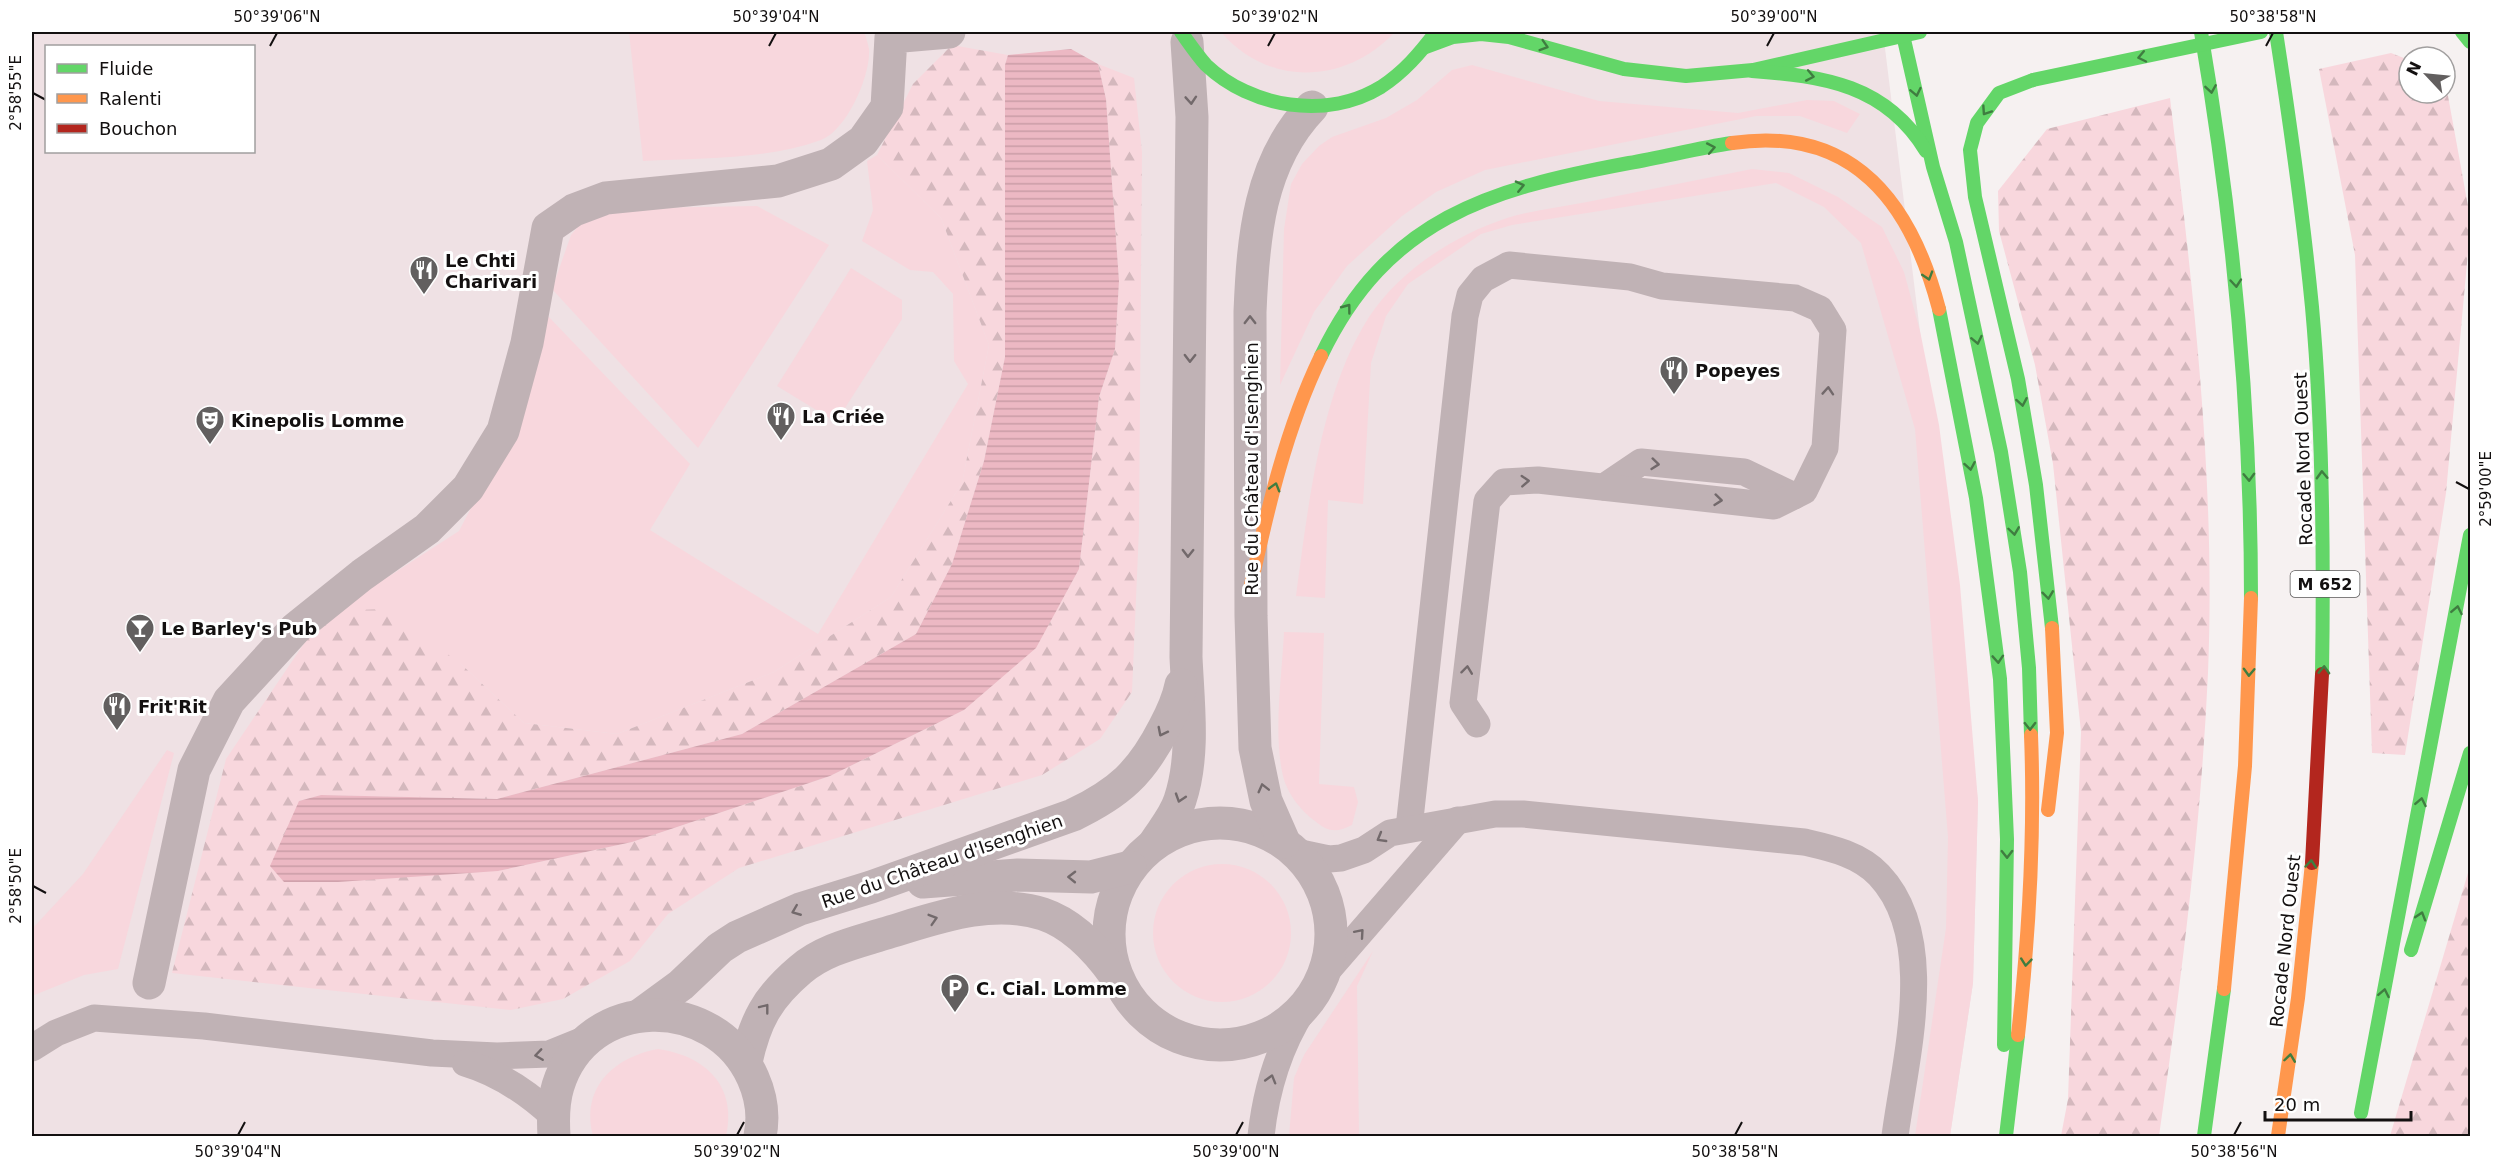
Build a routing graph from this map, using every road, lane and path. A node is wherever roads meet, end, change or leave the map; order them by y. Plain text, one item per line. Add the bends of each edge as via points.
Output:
1 (949, 32) edge
2 (1436, 32) edge
3 (1920, 32) edge
4 (2201, 32) edge
5 (2261, 32) edge
6 (2276, 32) edge
7 (2463, 32) edge
8 (1903, 33) edge
9 (890, 34) edge
10 (1184, 37) edge
11 (2470, 42) edge
12 (1426, 47) junction
13 (1752, 71) junction
14 (1312, 107) junction
15 (1933, 167) junction
16 (2470, 536) edge
17 (1251, 585) junction
18 (1186, 657) junction
19 (1477, 724) dead end
20 (2470, 753) edge
21 (1458, 820) junction
22 (1409, 828) junction
23 (1154, 844) junction
24 (1290, 847) junction
25 (1130, 867) junction
26 (871, 887) junction
27 (2029, 939) junction
28 (2406, 965) dead end
29 (1322, 977) junction
30 (1117, 978) junction
31 (149, 983) dead end
32 (2399, 988) dead end
33 (1304, 1008) junction
34 (640, 1016) junction
35 (594, 1035) junction
36 (32, 1048) edge
37 (432, 1053) junction
38 (746, 1062) junction
39 (2361, 1113) junction
40 (554, 1126) edge
41 (2356, 1128) dead end
42 (760, 1137) edge
43 (1261, 1137) edge
44 (1895, 1137) edge
45 (2005, 1137) edge
46 (2204, 1137) edge
47 (2278, 1137) edge

1 - 9 street
2 - 12 main road, Rue du Château d'Isenghien
3 - 8 main road
4 -> 46 main road via 2224,169 2235,270 2251,542 2249,679 2240,829 2218,1045
5 -> 27 main road, bridge via 2033,80 1999,93 1977,123 1970,150 1976,197 2028,432 2055,652 2055,761
47 -> 6 main road, Rocade Nord Ouest / M 652 via 2302,960 2317,807 2325,610 2312,291
7 - 11 main road
8 - 13 main road
8 -> 15 main road
9 - 31 street via 887,107 863,141 831,164 778,181 606,198 574,210 548,228 527,343 503,431 468,488 427,529 296,628 229,701 194,770
10 - 14 main road, Rue du Château d'Isenghien via 1209,66 1249,94 1280,104
10 -> 18 street, Rue du Château d'Isenghien via 1192,129
12 -> 13 main road via 1458,36 1499,36 1652,74
12 - 14 main road, Rue du Château d'Isenghien via 1404,71 1376,90 1345,102
13 -> 15 main road via 1794,73 1857,89 1908,124 1922,142
17 -> 14 street, Rue du Château d'Isenghien via 1250,312 1257,223 1275,161 1295,124
15 -> 27 main road via 1971,310 2001,452 2020,572 2029,668 2032,789
39 -> 16 main road
24 -> 17 street, Rue du Château d'Isenghien via 1266,801 1256,756
17 -> 45 main road via 1296,414 1322,349 1339,319 1378,270 1428,227 1514,186 1745,141 1795,141 1850,161 1891,198 1921,252 1944,330 1978,515 1997,646 2006,767
18 -> 23 street, Rue du Château d'Isenghien via 1186,776 1180,801
18 -> 26 street, Rue du Château d'Isenghien via 1180,691 1169,718 1137,774 1119,789 1073,815
19 -> 22 lane via 1463,703 1487,501 1504,482 1538,480 1774,506 1804,491 1824,448 1833,330 1820,309 1795,298 1662,286 1630,277 1509,265 1483,279 1470,295
28 -> 20 main road
21 - 22 lane
29 -> 21 lane
21 - 44 lane via 1523,814 1804,842 1833,848 1878,874 1894,895 1913,946 1912,1004
22 -> 24 lane via 1390,833 1364,850 1341,858 1318,857
23 - 24 street via 1178,830 1204,823 1232,823 1251,827
23 - 25 street
24 - 29 street via 1314,873 1325,897 1331,924 1330,951
25 -> 26 street via 1091,877 1007,875
25 - 30 street via 1116,893 1109,921 1109,949
26 -> 34 street, Rue du Château d'Isenghien via 800,909 737,936
27 -> 45 main road
29 - 33 street
30 - 33 street via 1131,1001 1151,1021 1175,1036 1202,1044 1230,1045 1257,1038 1282,1026
38 -> 30 street via 759,1016 801,969 845,946 950,914 1005,908 1045,915 1085,940
32 - 39 main road
43 -> 33 lane via 1274,1069
34 - 35 street
34 - 38 street via 670,1015 700,1023 725,1039
35 -> 37 lane via 567,1048 530,1056
35 - 40 street via 572,1058 558,1086
36 - 37 lane via 56,1033 94,1018 204,1026
37 - 40 lane via 495,1074 536,1101
38 - 42 street via 759,1093
39 - 41 main road

